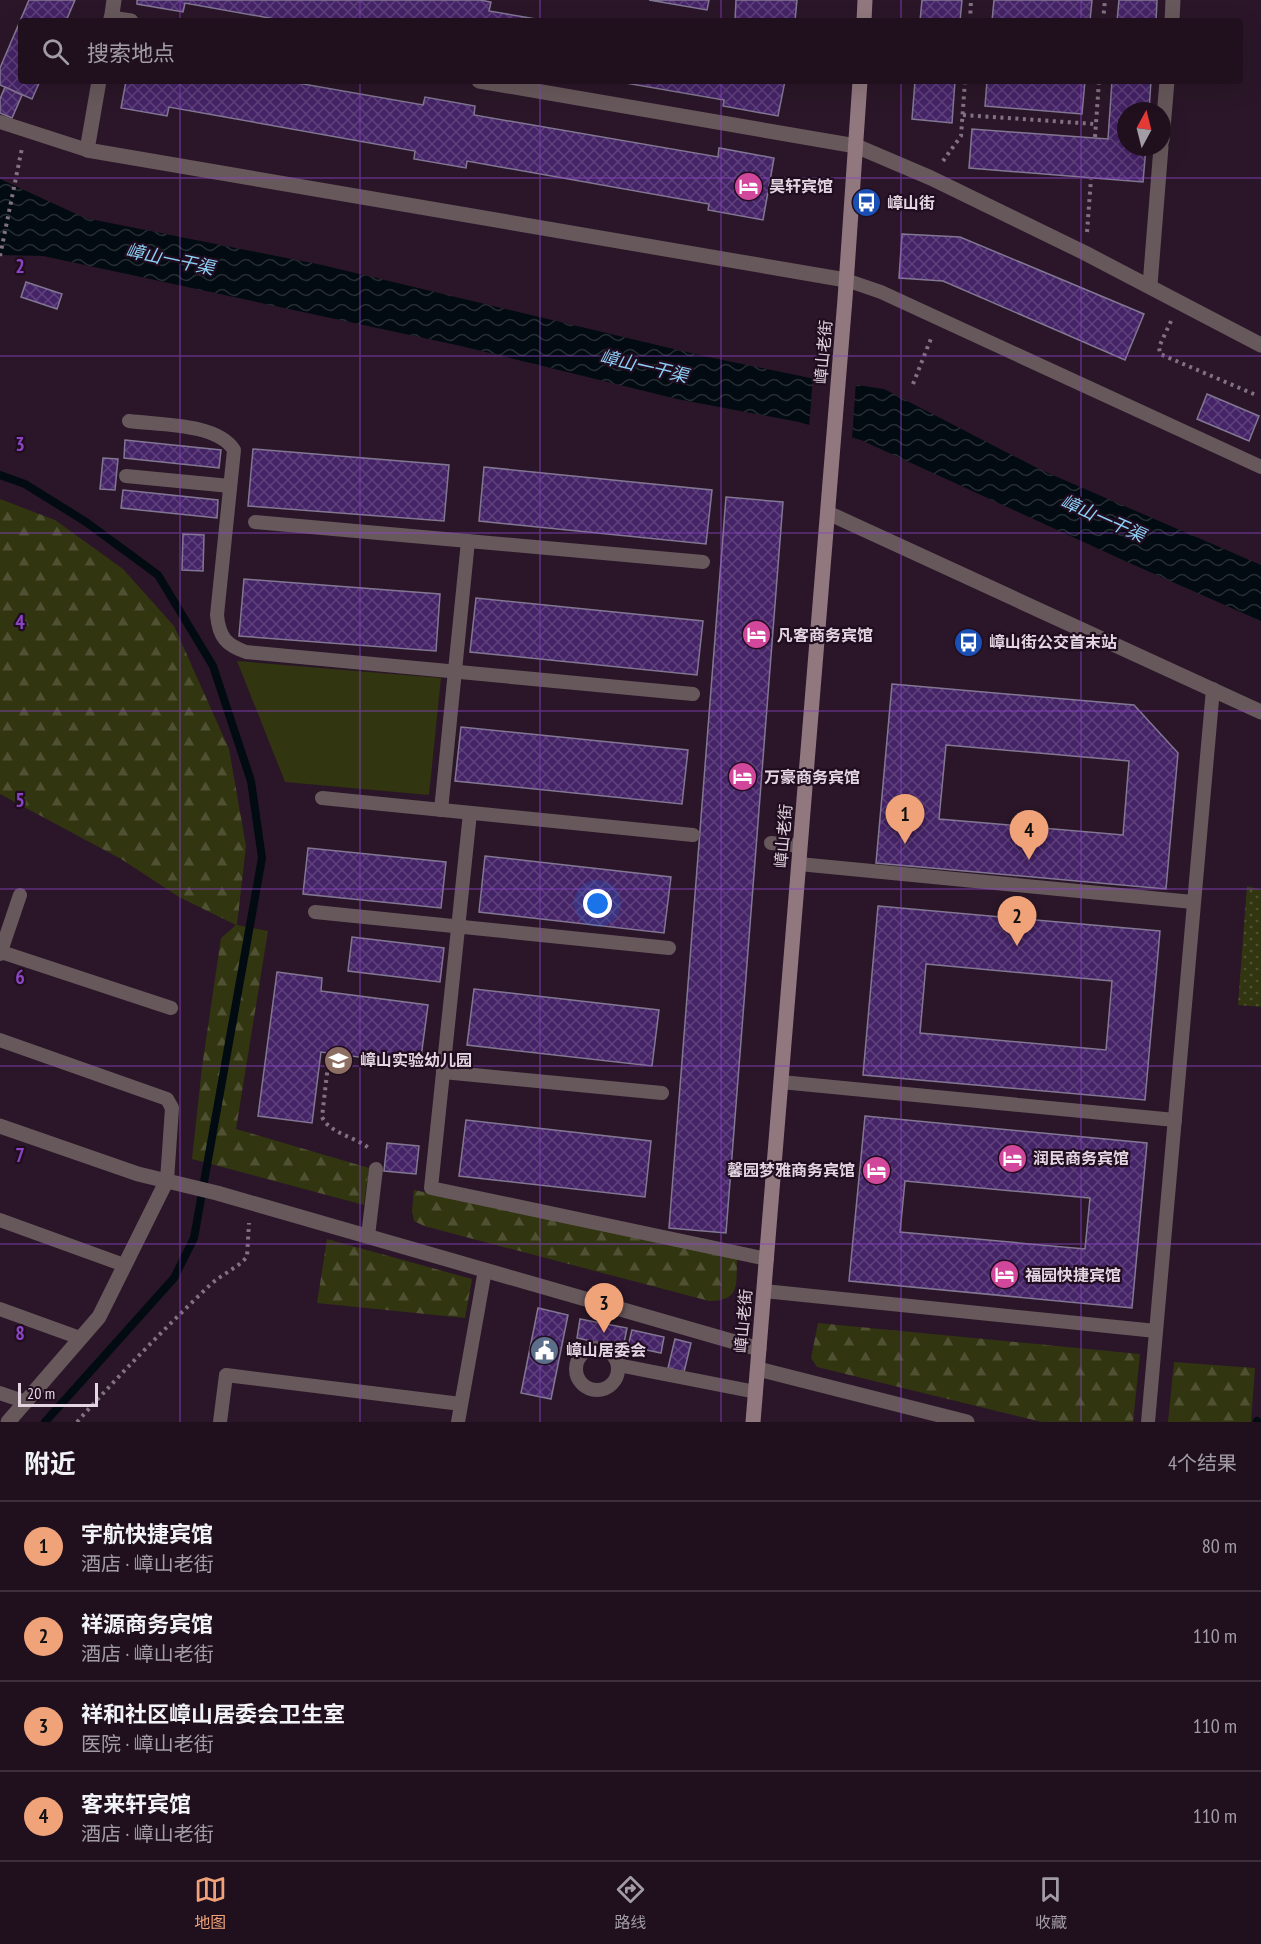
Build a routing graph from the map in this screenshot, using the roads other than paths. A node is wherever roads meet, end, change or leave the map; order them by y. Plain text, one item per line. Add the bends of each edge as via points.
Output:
1 (114, 0) edge
2 (865, 0) edge
3 (1173, 0) edge
4 (111, 18) edge
5 (864, 18) edge
6 (1172, 18) edge
7 (98, 84) edge
8 (496, 84) edge
9 (860, 84) edge
10 (1167, 84) edge
11 (1165, 102) edge
12 (0, 122) edge
13 (856, 146) junction
14 (87, 150) junction
15 (1160, 156) edge
16 (846, 280) junction
17 (1150, 285) junction
18 (1261, 345) edge
19 (129, 421) dead end
20 (1261, 467) edge
21 (126, 476) dead end
22 (231, 486) junction
23 (828, 513) junction
24 (255, 522) dead end
25 (468, 541) junction
26 (703, 562) dead end
27 (455, 672) junction
28 (1213, 689) junction
29 (693, 694) dead end
30 (1261, 712) edge
31 (322, 798) dead end
32 (441, 810) junction
33 (470, 813) junction
34 (693, 835) dead end
35 (771, 843) dead end
36 (800, 846) junction
37 (799, 864) junction
38 (20, 896) dead end
39 (1193, 902) junction
40 (315, 912) dead end
41 (458, 927) junction
42 (669, 948) dead end
43 (0, 953) edge
44 (171, 1008) dead end
45 (0, 1040) edge
46 (443, 1072) junction
47 (781, 1082) junction
48 (662, 1093) dead end
49 (1174, 1120) junction
50 (0, 1126) edge
51 (376, 1169) road end
52 (167, 1180) junction
53 (0, 1220) edge
54 (368, 1236) junction
55 (767, 1259) junction
56 (124, 1265) junction
57 (485, 1270) junction
58 (764, 1291) junction
59 (0, 1309) edge
60 (1156, 1331) junction
61 (80, 1338) junction
62 (759, 1349) junction
63 (618, 1365) dead end
64 (758, 1369) junction
65 (756, 1392) junction
66 (0, 1393) edge
67 (26, 1402) junction
68 (461, 1404) junction
69 (8, 1422) edge
70 (220, 1422) edge
71 (458, 1422) edge
72 (753, 1422) edge
73 (967, 1422) edge
74 (1148, 1422) edge

1 - 4 street
2 - 5 street
3 - 6 street
7 - 14 street
8 - 13 street
9 - 13 street, 嶂山老街
10 - 11 street
12 - 14 lane
13 - 16 street, 嶂山老街
13 - 17 street via 931,178
14 - 16 street
15 - 17 street
16 - 20 lane via 881,292
16 - 23 street, 嶂山老街
17 - 18 street
19 - 22 lane via 220,435 234,450
21 - 22 lane
22 - 27 lane via 217,615 220,634 226,642 246,652
23 - 28 street
23 - 36 street, 嶂山老街
24 - 25 lane
25 - 26 lane
25 - 27 lane
27 - 29 lane
27 - 32 lane
28 - 30 street
28 - 39 lane
31 - 32 lane
32 - 33 lane
33 - 34 lane
33 - 41 lane
35 - 36 lane
36 - 37 street, 嶂山老街
37 - 39 lane
37 - 47 street, 嶂山老街
38 - 43 lane
39 - 49 lane
40 - 41 lane
41 - 42 lane
41 - 46 lane
43 - 44 lane
45 - 52 lane via 167,1099 172,1108
46 - 48 lane
46 - 55 lane via 431,1188
47 - 49 lane
47 - 55 street, 嶂山老街
49 - 60 lane
50 - 52 street via 138,1174
51 - 54 lane
52 - 54 street
52 - 56 street
53 - 56 lane
54 - 57 street
55 - 58 street, 嶂山老街
56 - 61 street via 99,1317
57 - 62 street
57 - 68 lane
58 - 60 lane
58 - 62 street, 嶂山老街
59 - 61 lane
60 - 74 lane
61 - 67 street
62 - 64 street, 嶂山老街
63 - 65 lane
64 - 65 street, 嶂山老街
64 - 73 street
65 - 72 street, 嶂山老街
66 - 67 lane
67 - 69 street
68 - 70 lane via 226,1375
68 - 71 lane

